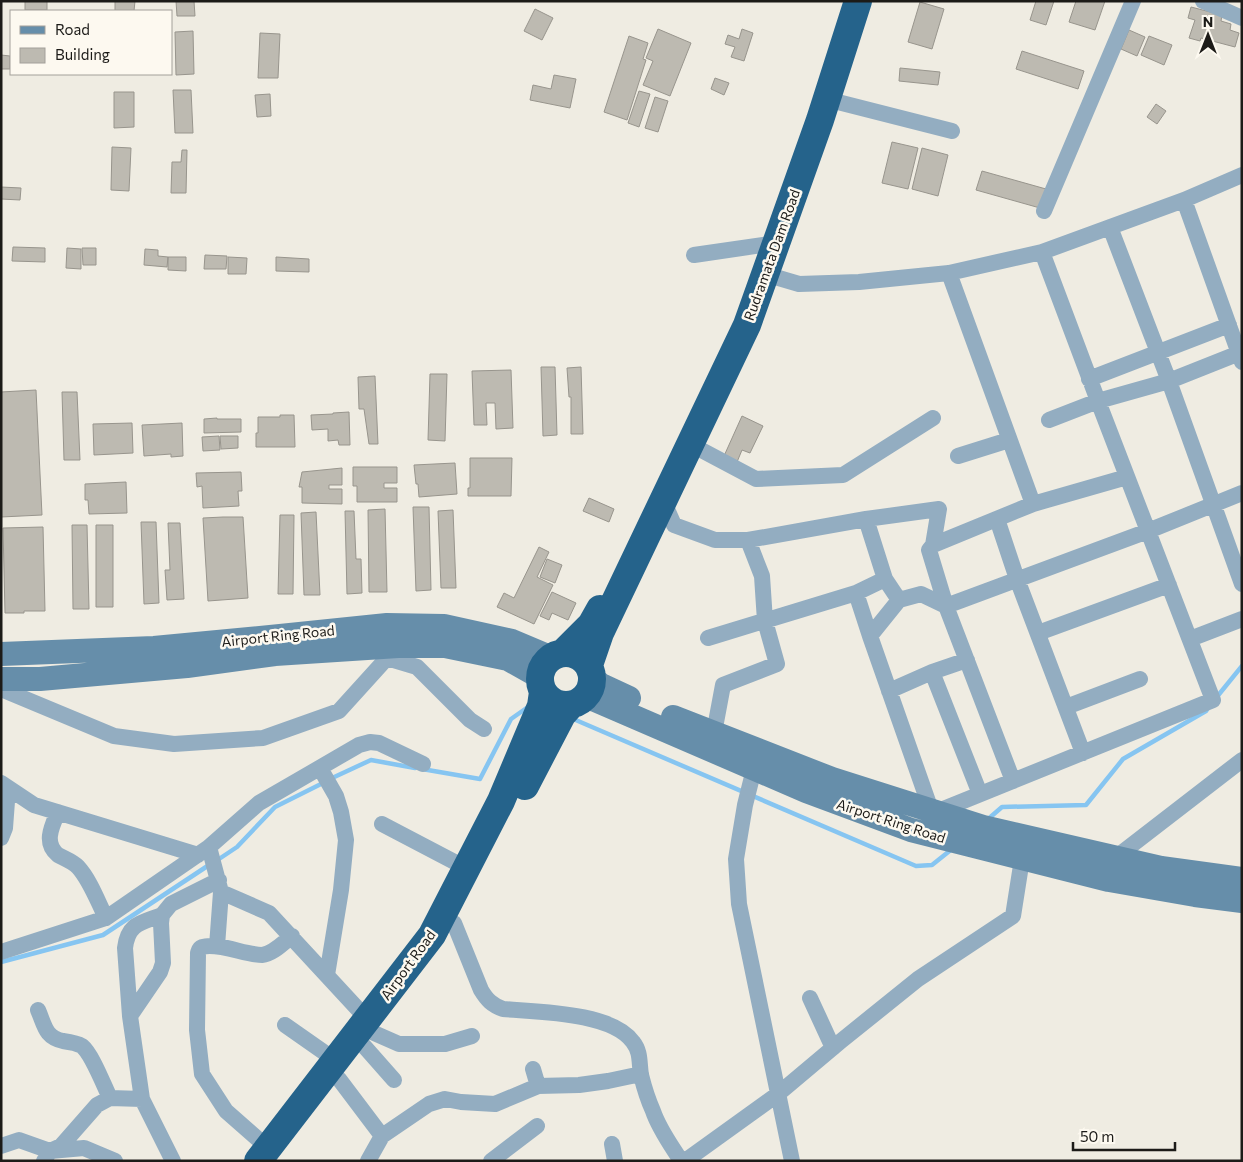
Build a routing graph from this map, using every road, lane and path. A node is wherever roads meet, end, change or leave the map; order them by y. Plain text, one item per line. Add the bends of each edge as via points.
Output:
1 (858, 1) edge
2 (1133, 1) edge
3 (1203, 1) edge
4 (1242, 18) edge
5 (826, 99) junction
6 (952, 131) dead end
7 (1242, 176) edge
8 (1184, 200) junction
9 (1044, 211) dead end
10 (1110, 227) junction
11 (776, 243) junction
12 (1042, 252) junction
13 (694, 255) dead end
14 (765, 274) junction
15 (949, 274) junction
16 (1228, 325) junction
17 (1158, 353) junction
18 (1241, 356) edge
19 (1089, 379) junction
20 (1169, 381) junction
21 (1098, 401) junction
22 (933, 418) dead end
23 (1049, 420) dead end
24 (1009, 440) junction
25 (690, 444) junction
26 (958, 456) dead end
27 (1127, 477) junction
28 (1242, 493) edge
29 (663, 500) junction
30 (1033, 504) junction
31 (1213, 505) junction
32 (866, 519) junction
33 (997, 519) junction
34 (1148, 531) junction
35 (748, 540) junction
36 (932, 545) junction
37 (1018, 579) junction
38 (885, 580) junction
39 (1242, 584) edge
40 (1169, 585) junction
41 (856, 594) junction
42 (899, 600) junction
43 (946, 606) junction
44 (1242, 619) edge
45 (765, 621) junction
46 (1038, 633) junction
47 (870, 636) junction
48 (708, 638) dead end
49 (1190, 639) junction
50 (512, 641) junction
51 (1, 654) edge
52 (966, 660) junction
53 (549, 669) junction
54 (588, 669) junction
55 (932, 672) junction
56 (1, 679) edge
57 (1140, 679) dead end
58 (1, 689) edge
59 (889, 690) junction
60 (642, 704) junction
61 (1066, 708) junction
62 (484, 729) dead end
63 (714, 734) junction
64 (1082, 753) junction
65 (1242, 760) edge
66 (423, 764) dead end
67 (325, 777) junction
68 (1013, 781) junction
69 (5, 785) edge
70 (749, 788) junction
71 (980, 794) junction
72 (58, 812) junction
73 (941, 813) junction
74 (382, 824) dead end
75 (980, 837) junction
76 (1, 838) edge
77 (1115, 858) junction
78 (1022, 859) junction
79 (213, 867) junction
80 (466, 868) junction
81 (1242, 879) edge
82 (1242, 901) edge
83 (162, 915) junction
84 (106, 918) junction
85 (454, 923) junction
86 (292, 936) junction
87 (217, 946) junction
88 (1, 952) edge
89 (326, 975) junction
90 (810, 998) dead end
91 (38, 1010) dead end
92 (130, 1016) junction
93 (285, 1025) dead end
94 (369, 1033) junction
95 (472, 1036) dead end
96 (833, 1048) junction
97 (534, 1068) dead end
98 (337, 1070) junction
99 (641, 1074) junction
100 (394, 1080) dead end
101 (538, 1086) junction
102 (778, 1094) junction
103 (110, 1098) junction
104 (142, 1099) junction
105 (537, 1126) dead end
106 (382, 1136) junction
107 (612, 1144) dead end
108 (1, 1146) edge
109 (47, 1156) edge
110 (268, 1157) edge
111 (114, 1161) edge
112 (173, 1161) edge
113 (368, 1161) edge
114 (491, 1161) edge
115 (615, 1161) edge
116 (683, 1161) edge
117 (792, 1161) edge

1 - 5 highway, Rudramata Dam Road
2 - 9 street
3 - 4 street
5 - 6 street
5 - 11 highway, Rudramata Dam Road
7 - 8 street
8 - 10 street
8 - 16 street
10 - 12 street
10 - 17 street
11 - 13 street
11 - 14 highway, Rudramata Dam Road
12 - 15 street
12 - 19 street
14 - 15 street via 799,284
14 - 25 highway, Rudramata Dam Road via 747,325
15 - 24 street
16 - 17 street
16 - 18 street
17 - 19 street
17 - 20 street
18 - 20 street
19 - 21 street
20 - 21 street
20 - 31 street
21 - 23 street
21 - 27 street
22 - 25 street via 844,475 756,479
24 - 26 street
24 - 30 street
25 - 29 highway, Rudramata Dam Road
27 - 30 street
27 - 34 street
28 - 31 street
29 - 35 street via 674,525 715,540
29 - 54 highway, Airport Road
30 - 33 street
31 - 34 street
31 - 39 street
32 - 35 street
32 - 36 street via 939,510
32 - 38 street
33 - 36 street
33 - 37 street
34 - 37 street
34 - 40 street
35 - 45 street via 762,576
36 - 43 street via 929,550
37 - 43 street
37 - 46 street
38 - 41 street
38 - 42 street
40 - 46 street
40 - 49 street
41 - 45 street
41 - 47 street
42 - 43 street via 921,594
42 - 47 street
43 - 52 street
44 - 49 street
45 - 48 street
45 - 63 street via 777,664 723,685
46 - 61 street
47 - 59 street
49 - 64 street via 1213,700
50 - 51 main road, Airport Ring Road via 444,626 387,625 154,648
50 - 53 main road, Airport Ring Road
50 - 54 main road via 552,646 572,640
52 - 55 street
52 - 68 street
53 - 54 highway via 572,653 585,660
53 - 54 highway via 548,698 563,705
53 - 56 main road, Airport Ring Road via 445,646 398,646 275,654 187,666 40,679
53 - 80 highway, Airport Road via 541,706 500,801
54 - 60 main road, Airport Ring Road via 601,685
54 - 60 main road via 598,655 605,672
54 - 70 main road, Airport Ring Road via 595,700
54 - 85 highway, Airport Road
55 - 59 street
55 - 71 street
57 - 61 street
58 - 62 street via 114,736 174,744 263,738 340,711 387,658 417,667 470,720
59 - 73 street
60 - 63 main road, Airport Ring Road
61 - 64 street
63 - 73 main road, Airport Ring Road via 832,779
64 - 68 street
65 - 77 street
66 - 67 street via 379,743 370,742 359,745
67 - 79 street via 259,803
67 - 89 street via 336,796 346,840
68 - 71 street
69 - 72 street via 34,805
69 - 76 street via 5,828
70 - 75 main road, Airport Ring Road via 806,791 911,830 946,839
70 - 102 street via 736,859 739,904
71 - 73 street
72 - 79 street
72 - 84 street via 50,832 52,848 77,867
73 - 75 main road, Airport Ring Road
74 - 80 street
75 - 77 main road, Airport Ring Road
75 - 78 main road, Airport Ring Road
77 - 81 main road, Airport Ring Road
78 - 82 main road, Airport Ring Road via 1109,880
78 - 96 street via 1013,916 918,979
79 - 83 street
79 - 84 street
79 - 86 street
79 - 87 street
80 - 94 highway, Airport Road via 432,935
83 - 92 street via 160,972
83 - 92 street via 137,924 126,937
84 - 88 street
85 - 94 highway, Airport Road via 444,942
85 - 99 street via 487,1000 503,1009 574,1016 622,1030 634,1042
86 - 87 street via 271,953
86 - 89 street
87 - 110 street via 202,947 198,953 197,1030 202,1074 226,1112
89 - 94 street
90 - 96 street
91 - 103 street via 53,1038 75,1043 86,1050
92 - 104 street
93 - 98 street
94 - 95 street via 399,1044 445,1044
94 - 98 highway, Airport Road
94 - 100 street
96 - 102 street
97 - 101 street
98 - 106 street
98 - 110 highway, Airport Road
99 - 101 street via 579,1085
99 - 116 street via 660,1128
101 - 106 street via 495,1104 445,1099 429,1104
102 - 116 street
102 - 117 street
103 - 104 street
103 - 109 street via 97,1105 61,1146
104 - 112 street
105 - 114 street
106 - 113 street
107 - 115 street
108 - 109 street via 19,1140
109 - 111 street via 84,1148

